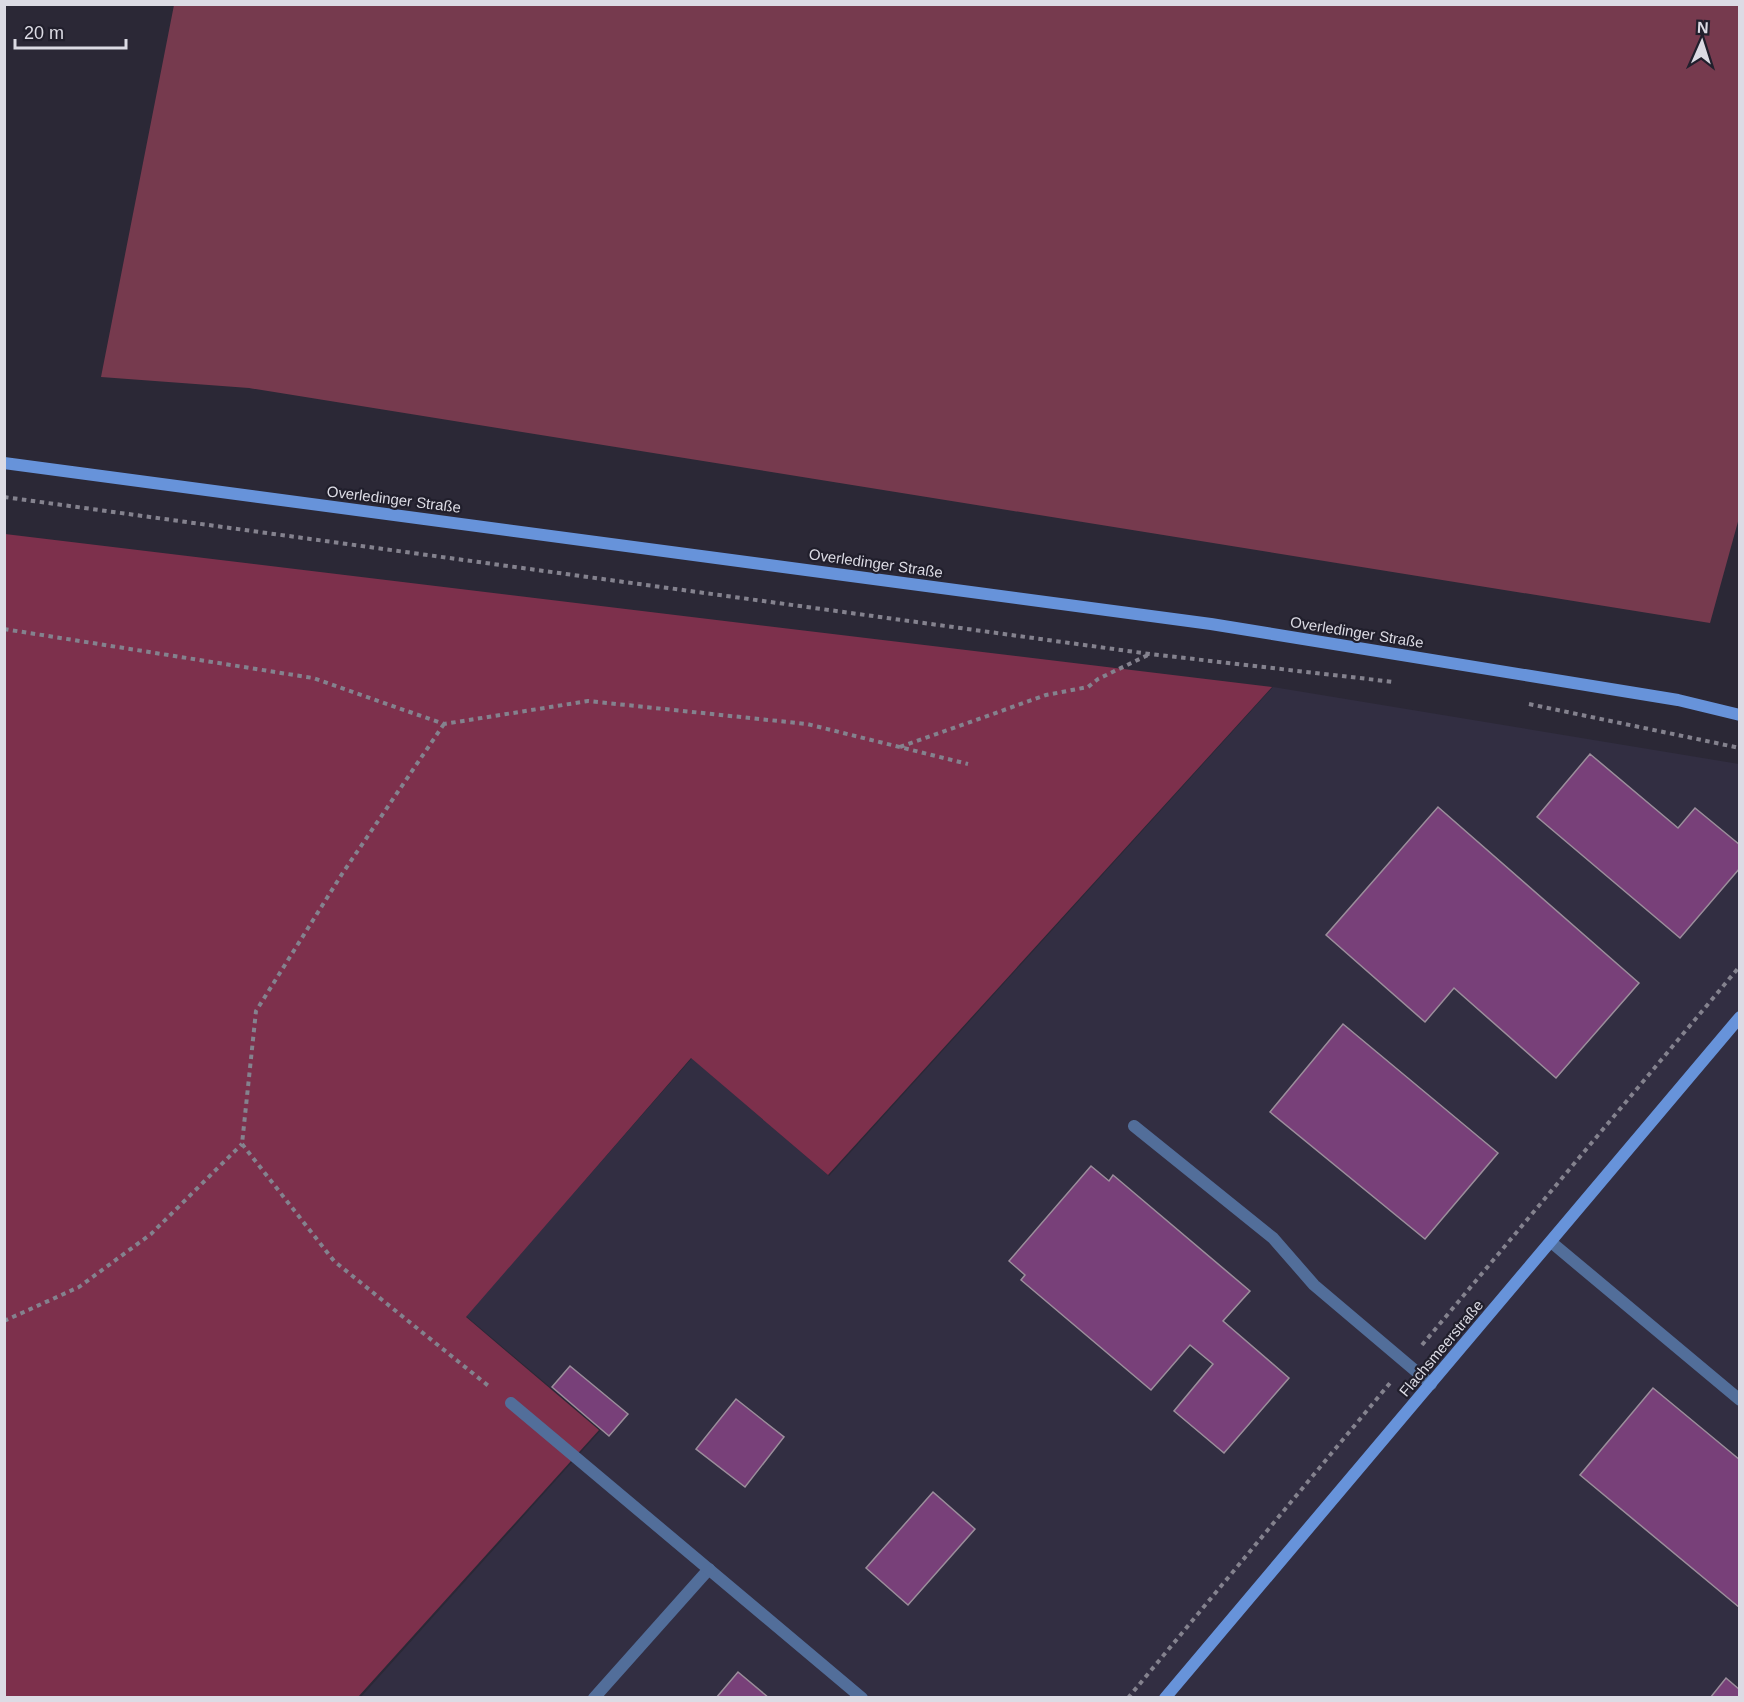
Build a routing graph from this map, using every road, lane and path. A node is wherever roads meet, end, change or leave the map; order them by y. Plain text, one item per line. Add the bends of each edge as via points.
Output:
1 (4, 463) edge
2 (4, 497) edge
3 (4, 629) edge
4 (1150, 654) junction
5 (1405, 683) dead end
6 (1518, 702) dead end
7 (1740, 715) edge
8 (444, 724) junction
9 (899, 747) junction
10 (1740, 748) edge
11 (968, 764) dead end
12 (1740, 966) edge
13 (1740, 1017) edge
14 (1134, 1126) dead end
15 (243, 1143) junction
16 (1551, 1242) junction
17 (4, 1320) edge
18 (1407, 1363) junction
19 (1431, 1383) junction
20 (1740, 1400) edge
21 (511, 1403) joint
22 (709, 1569) junction
23 (594, 1698) edge
24 (862, 1698) edge
25 (1128, 1698) edge
26 (1165, 1698) edge

1 - 7 street, Overledinger Straße via 1211,624 1678,700
2 - 4 path
3 - 8 path via 313,678
4 - 5 path
4 - 9 path via 1088,687 1046,695
6 - 10 path
8 - 9 path via 588,701 807,724
8 - 15 path via 342,874 256,1011
9 - 11 path
12 - 18 path
13 - 16 street, Flachsmeerstraße
14 - 18 street via 1273,1238 1314,1285
15 - 17 path via 151,1234 79,1287
15 - 21 path via 334,1261
16 - 19 street, Flachsmeerstraße
16 - 20 street
18 - 19 street
18 - 25 path
19 - 26 street, Flachsmeerstraße
21 - 22 street
22 - 23 street
22 - 24 street

